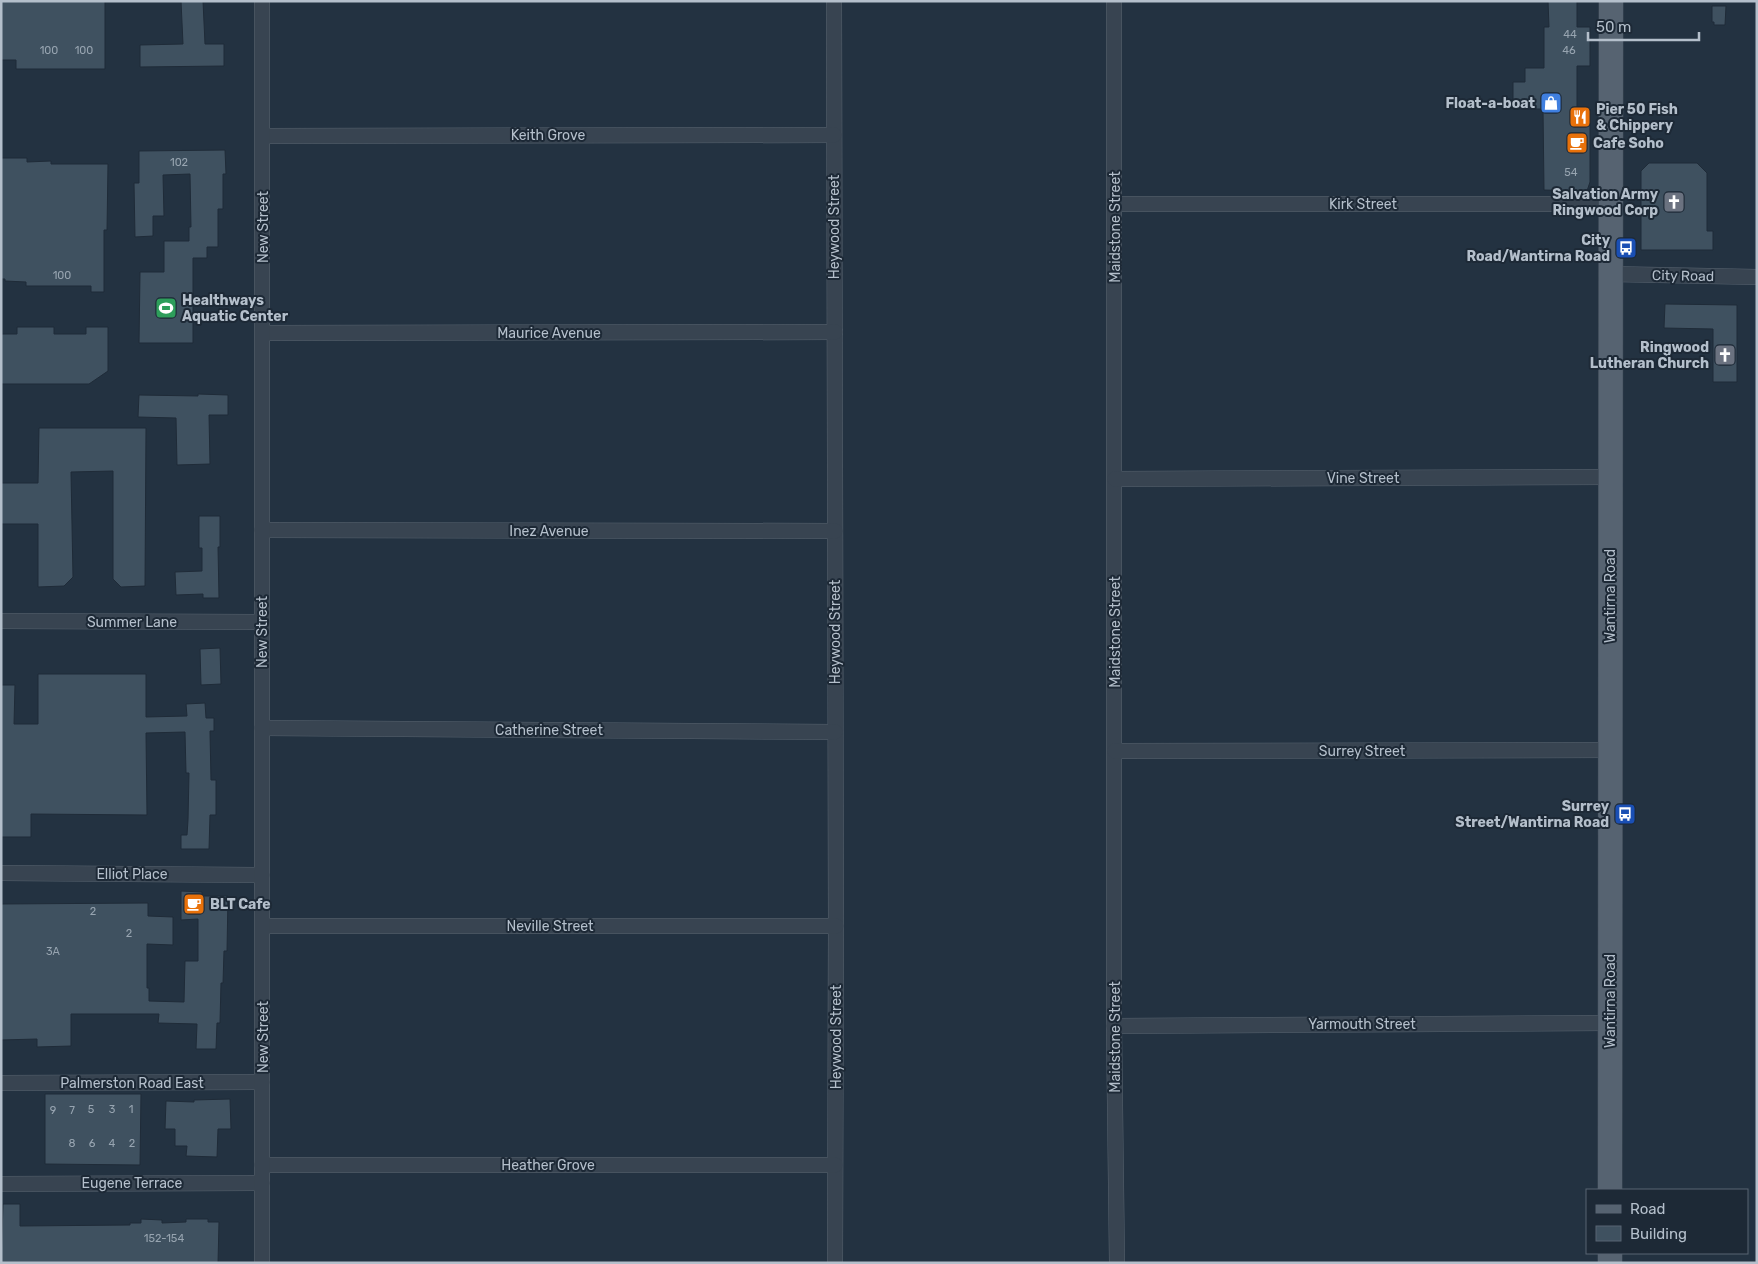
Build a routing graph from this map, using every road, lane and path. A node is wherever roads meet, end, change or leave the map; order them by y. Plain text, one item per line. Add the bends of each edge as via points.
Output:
1 (262, 1) edge
2 (834, 1) edge
3 (1114, 1) edge
4 (1611, 1) edge
5 (834, 135) junction
6 (263, 136) junction
7 (1115, 204) junction
8 (1611, 204) junction
9 (1610, 274) junction
10 (1757, 277) edge
11 (835, 332) junction
12 (263, 333) junction
13 (1611, 477) junction
14 (1115, 479) junction
15 (262, 530) junction
16 (835, 531) junction
17 (1, 621) edge
18 (262, 622) junction
19 (262, 728) junction
20 (835, 732) junction
21 (1610, 750) junction
22 (1115, 751) junction
23 (1, 873) edge
24 (262, 875) junction
25 (263, 926) junction
26 (836, 926) junction
27 (1610, 1023) junction
28 (1114, 1026) junction
29 (262, 1082) junction
30 (1, 1083) edge
31 (262, 1165) junction
32 (835, 1165) junction
33 (262, 1183) junction
34 (1, 1184) edge
35 (1610, 1189) edge
36 (262, 1263) edge
37 (836, 1263) edge
38 (1117, 1263) edge

1 - 6 street, New Street
2 - 5 street, Heywood Street
3 - 7 street, Maidstone Street
4 - 8 main road, Wantirna Road
5 - 6 street, Keith Grove
5 - 11 street, Heywood Street
6 - 12 street, New Street
7 - 8 street, Kirk Street
7 - 14 street, Maidstone Street
8 - 9 main road, Wantirna Road
9 - 10 street, City Road
9 - 13 main road, Wantirna Road
11 - 12 street, Maurice Avenue
11 - 16 street, Heywood Street
12 - 15 street, New Street
13 - 14 street, Vine Street
13 - 21 main road, Wantirna Road
14 - 22 street, Maidstone Street
15 - 16 street, Inez Avenue
15 - 18 street, New Street
16 - 20 street, Heywood Street
17 - 18 street, Summer Lane
18 - 19 street, New Street
19 - 20 street, Catherine Street
19 - 24 street, New Street
20 - 26 street, Heywood Street
21 - 22 street, Surrey Street
21 - 27 main road, Wantirna Road
22 - 28 street, Maidstone Street
23 - 24 street, Elliot Place
24 - 25 street, New Street
25 - 26 street, Neville Street
25 - 29 street, New Street
26 - 32 street, Heywood Street
27 - 28 street, Yarmouth Street
27 - 35 main road, Wantirna Road
28 - 38 street, Maidstone Street
29 - 30 street, Palmerston Road East
29 - 31 street, New Street
31 - 32 street, Heather Grove
31 - 33 street, New Street
32 - 37 street, Heywood Street
33 - 34 street, Eugene Terrace
33 - 36 street, New Street

